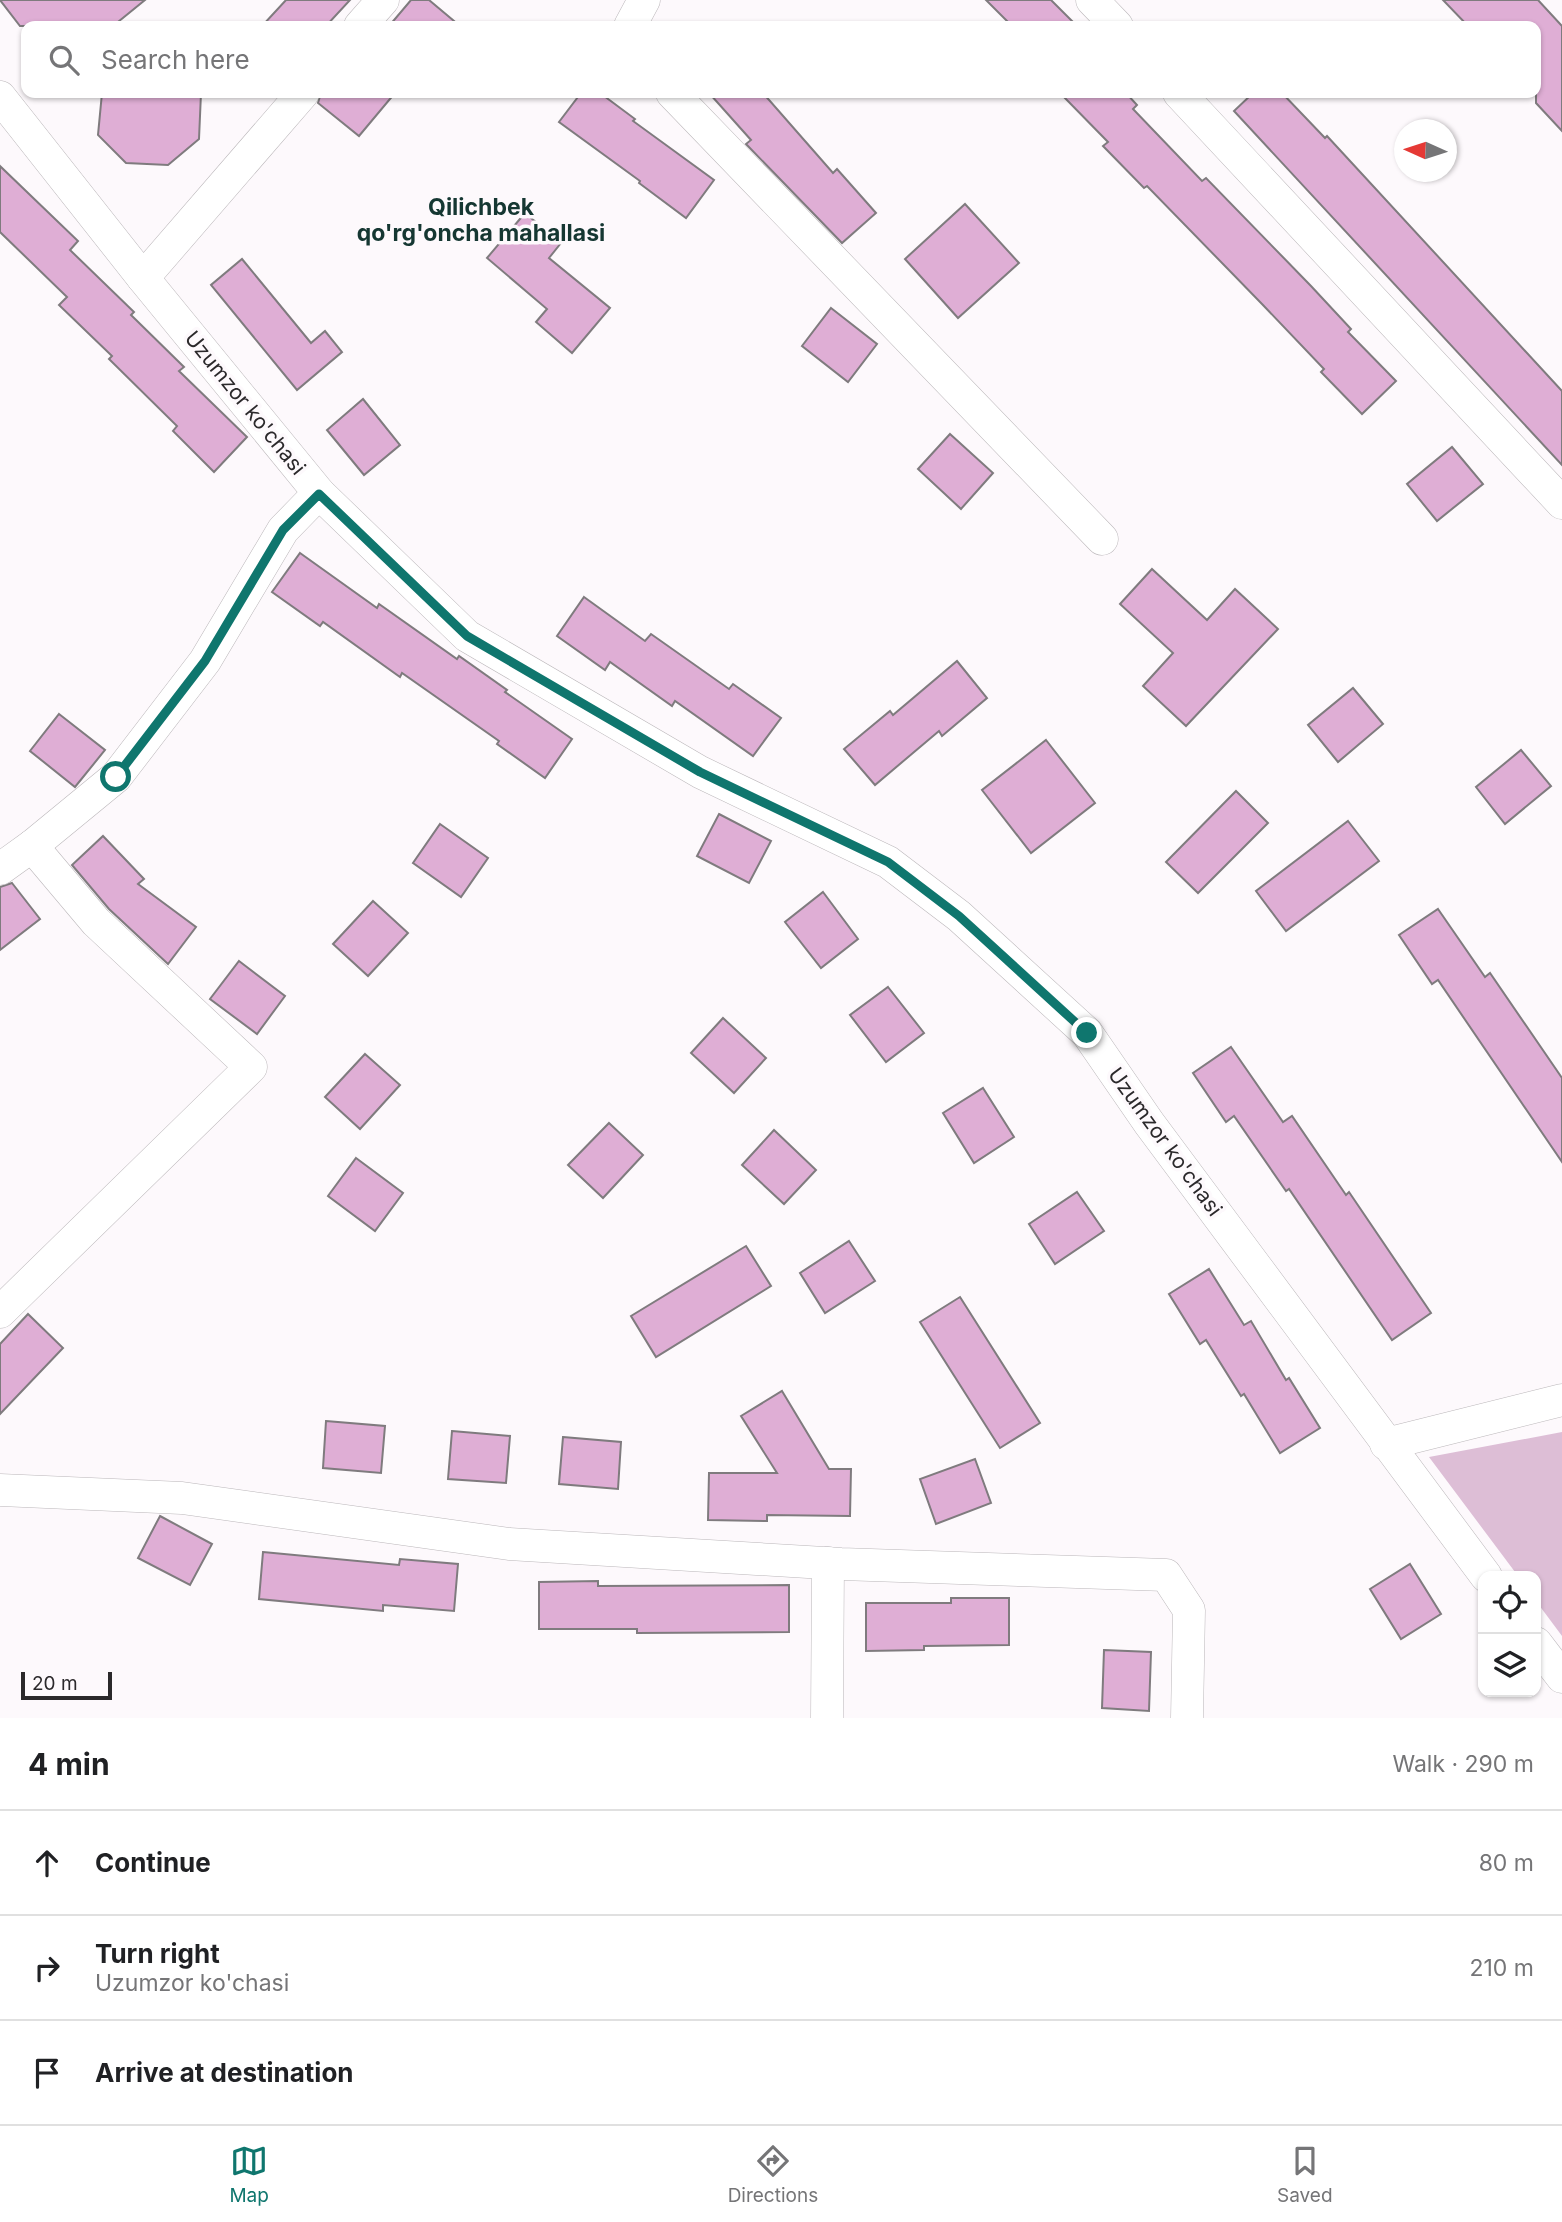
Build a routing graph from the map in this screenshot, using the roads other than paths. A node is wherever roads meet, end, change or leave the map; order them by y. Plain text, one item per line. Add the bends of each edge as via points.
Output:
1 (383, 0) edge
2 (645, 0) edge
3 (1092, 0) edge
4 (364, 21) edge
5 (633, 21) edge
6 (1112, 21) edge
7 (0, 97) edge
8 (299, 98) edge
9 (677, 98) edge
10 (1184, 98) edge
11 (143, 278) junction
12 (319, 494) junction
13 (1562, 503) edge
14 (1102, 539) dead end
15 (33, 846) junction
16 (0, 869) edge
17 (0, 1312) edge
18 (1562, 1400) edge
19 (1386, 1444) junction
20 (0, 1490) edge
21 (828, 1563) junction
22 (1482, 1571) edge
23 (1541, 1650) edge
24 (1562, 1678) edge
25 (827, 1718) edge
26 (1187, 1718) edge

1 - 4 street
2 - 5 street
3 - 6 street
7 - 11 street, Uzumzor ko'chasi
8 - 11 street
9 - 14 street
10 - 13 street
11 - 12 street, Uzumzor ko'chasi
12 - 15 street via 283,530 205,661 116,777
12 - 19 street, Uzumzor ko'chasi via 467,636 700,772 888,862 959,916 1087,1033
15 - 16 street
15 - 17 street via 96,922 251,1067
18 - 19 street
19 - 22 street, Uzumzor ko'chasi
20 - 21 street via 182,1498 509,1544
21 - 25 street
21 - 26 street via 1166,1575 1189,1610
23 - 24 street

